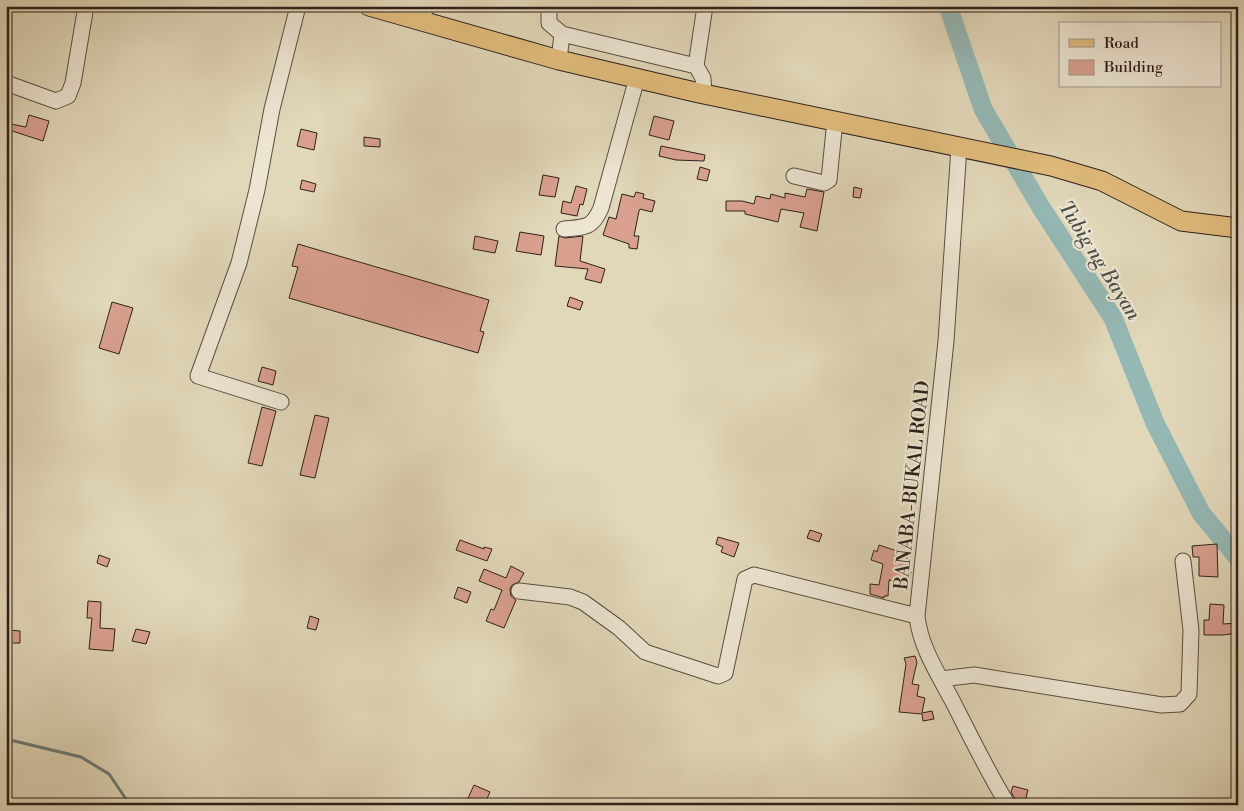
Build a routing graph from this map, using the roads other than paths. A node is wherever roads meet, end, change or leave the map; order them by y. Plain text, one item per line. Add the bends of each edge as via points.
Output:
1 (86, 6) edge
2 (298, 6) edge
3 (369, 6) edge
4 (549, 6) edge
5 (705, 6) edge
6 (424, 14) edge
7 (562, 34) junction
8 (559, 60) junction
9 (696, 66) junction
10 (637, 78) junction
11 (6, 83) edge
12 (704, 94) junction
13 (836, 120) junction
14 (959, 147) junction
15 (794, 176) dead end
16 (1238, 228) edge
17 (564, 229) dead end
18 (281, 402) dead end
19 (1183, 561) dead end
20 (519, 592) dead end
21 (917, 616) junction
22 (941, 679) junction
23 (1008, 805) edge

1 - 11 street via 68,96 56,101
2 - 18 street via 272,109 240,263 198,376
3 - 6 main road
4 - 7 street via 549,23
5 - 9 street
6 - 8 main road
7 - 8 street
7 - 9 street
8 - 10 main road
9 - 12 street via 703,78
10 - 12 main road
10 - 17 street via 602,208 596,220 587,227
12 - 13 main road
13 - 14 main road
13 - 15 street via 829,180 824,183
14 - 16 main road via 1051,166 1102,181 1181,221
14 - 21 street, BANABA-BUKAL ROAD via 946,342
19 - 22 street via 1191,630 1189,694 1180,704 1162,705 974,675
20 - 21 street via 583,602 645,652 718,676 725,673 746,579 754,575
21 - 22 street, BANABA-BUKAL ROAD via 922,640
22 - 23 street, BANABA-BUKAL ROAD

